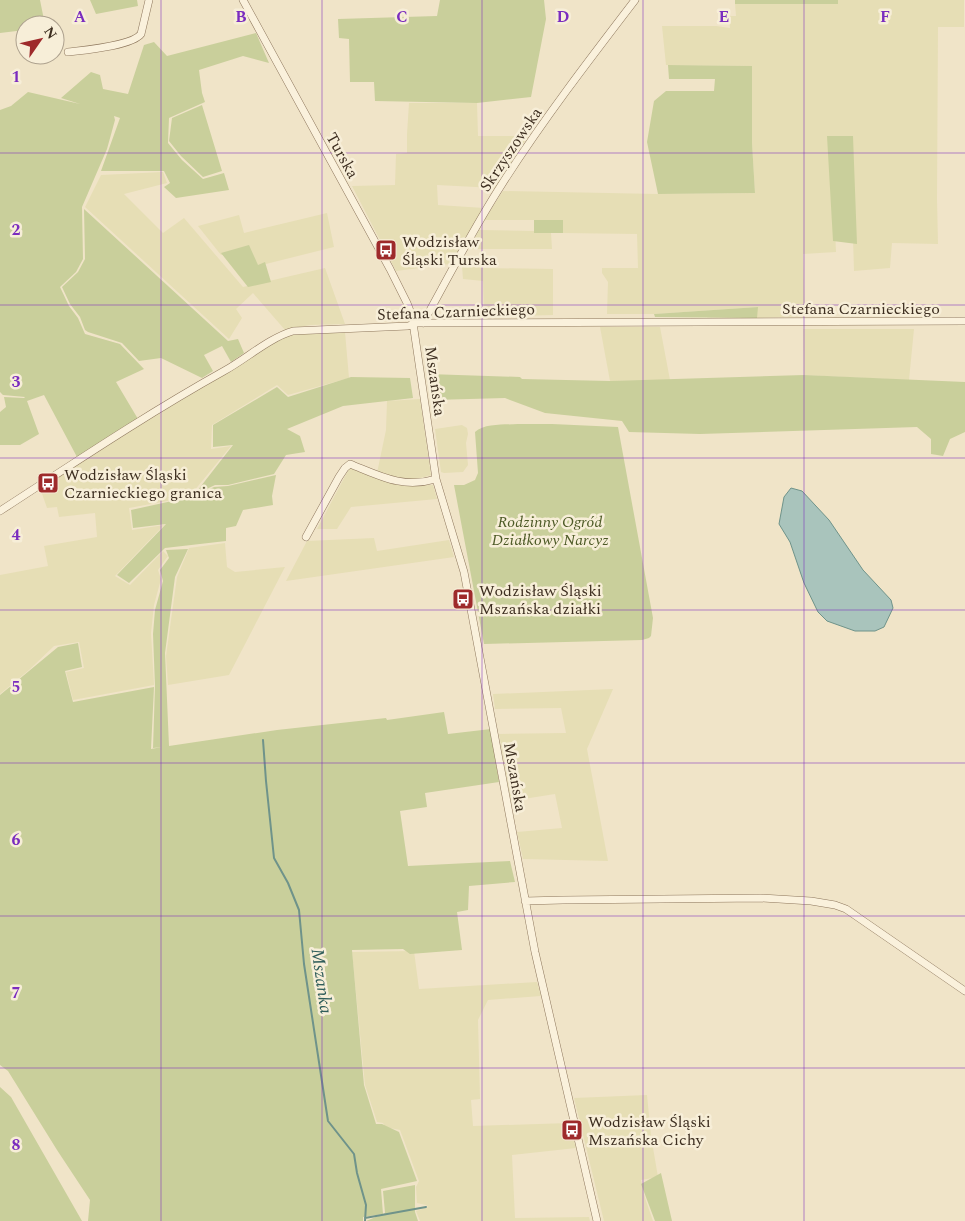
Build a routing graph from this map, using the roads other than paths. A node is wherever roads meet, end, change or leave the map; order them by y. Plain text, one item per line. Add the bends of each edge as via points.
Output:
1 (149, 0) edge
2 (243, 0) edge
3 (635, 0) edge
4 (68, 52) dead end
5 (965, 322) edge
6 (423, 323) junction
7 (414, 324) junction
8 (416, 337) joint
9 (436, 479) junction
10 (0, 511) edge
11 (306, 537) dead end
12 (525, 901) junction
13 (965, 991) edge
14 (597, 1221) edge

1 - 4 street via 141,34 137,38 119,45
2 - 7 street, Turska via 393,275
3 - 6 street, Skrzyszowska via 502,184
5 - 6 street, Stefana Czarnieckiego
6 - 7 street, Stefana Czarnieckiego
7 - 8 street, Turska
7 - 10 street, Stefana Czarnieckiego via 300,330 278,336
8 - 9 street, Mszańska
9 - 11 street via 408,483 387,479 350,464 339,477
9 - 12 street, Mszańska via 465,581
12 - 13 street via 761,898 836,905
12 - 14 street, Mszańska

